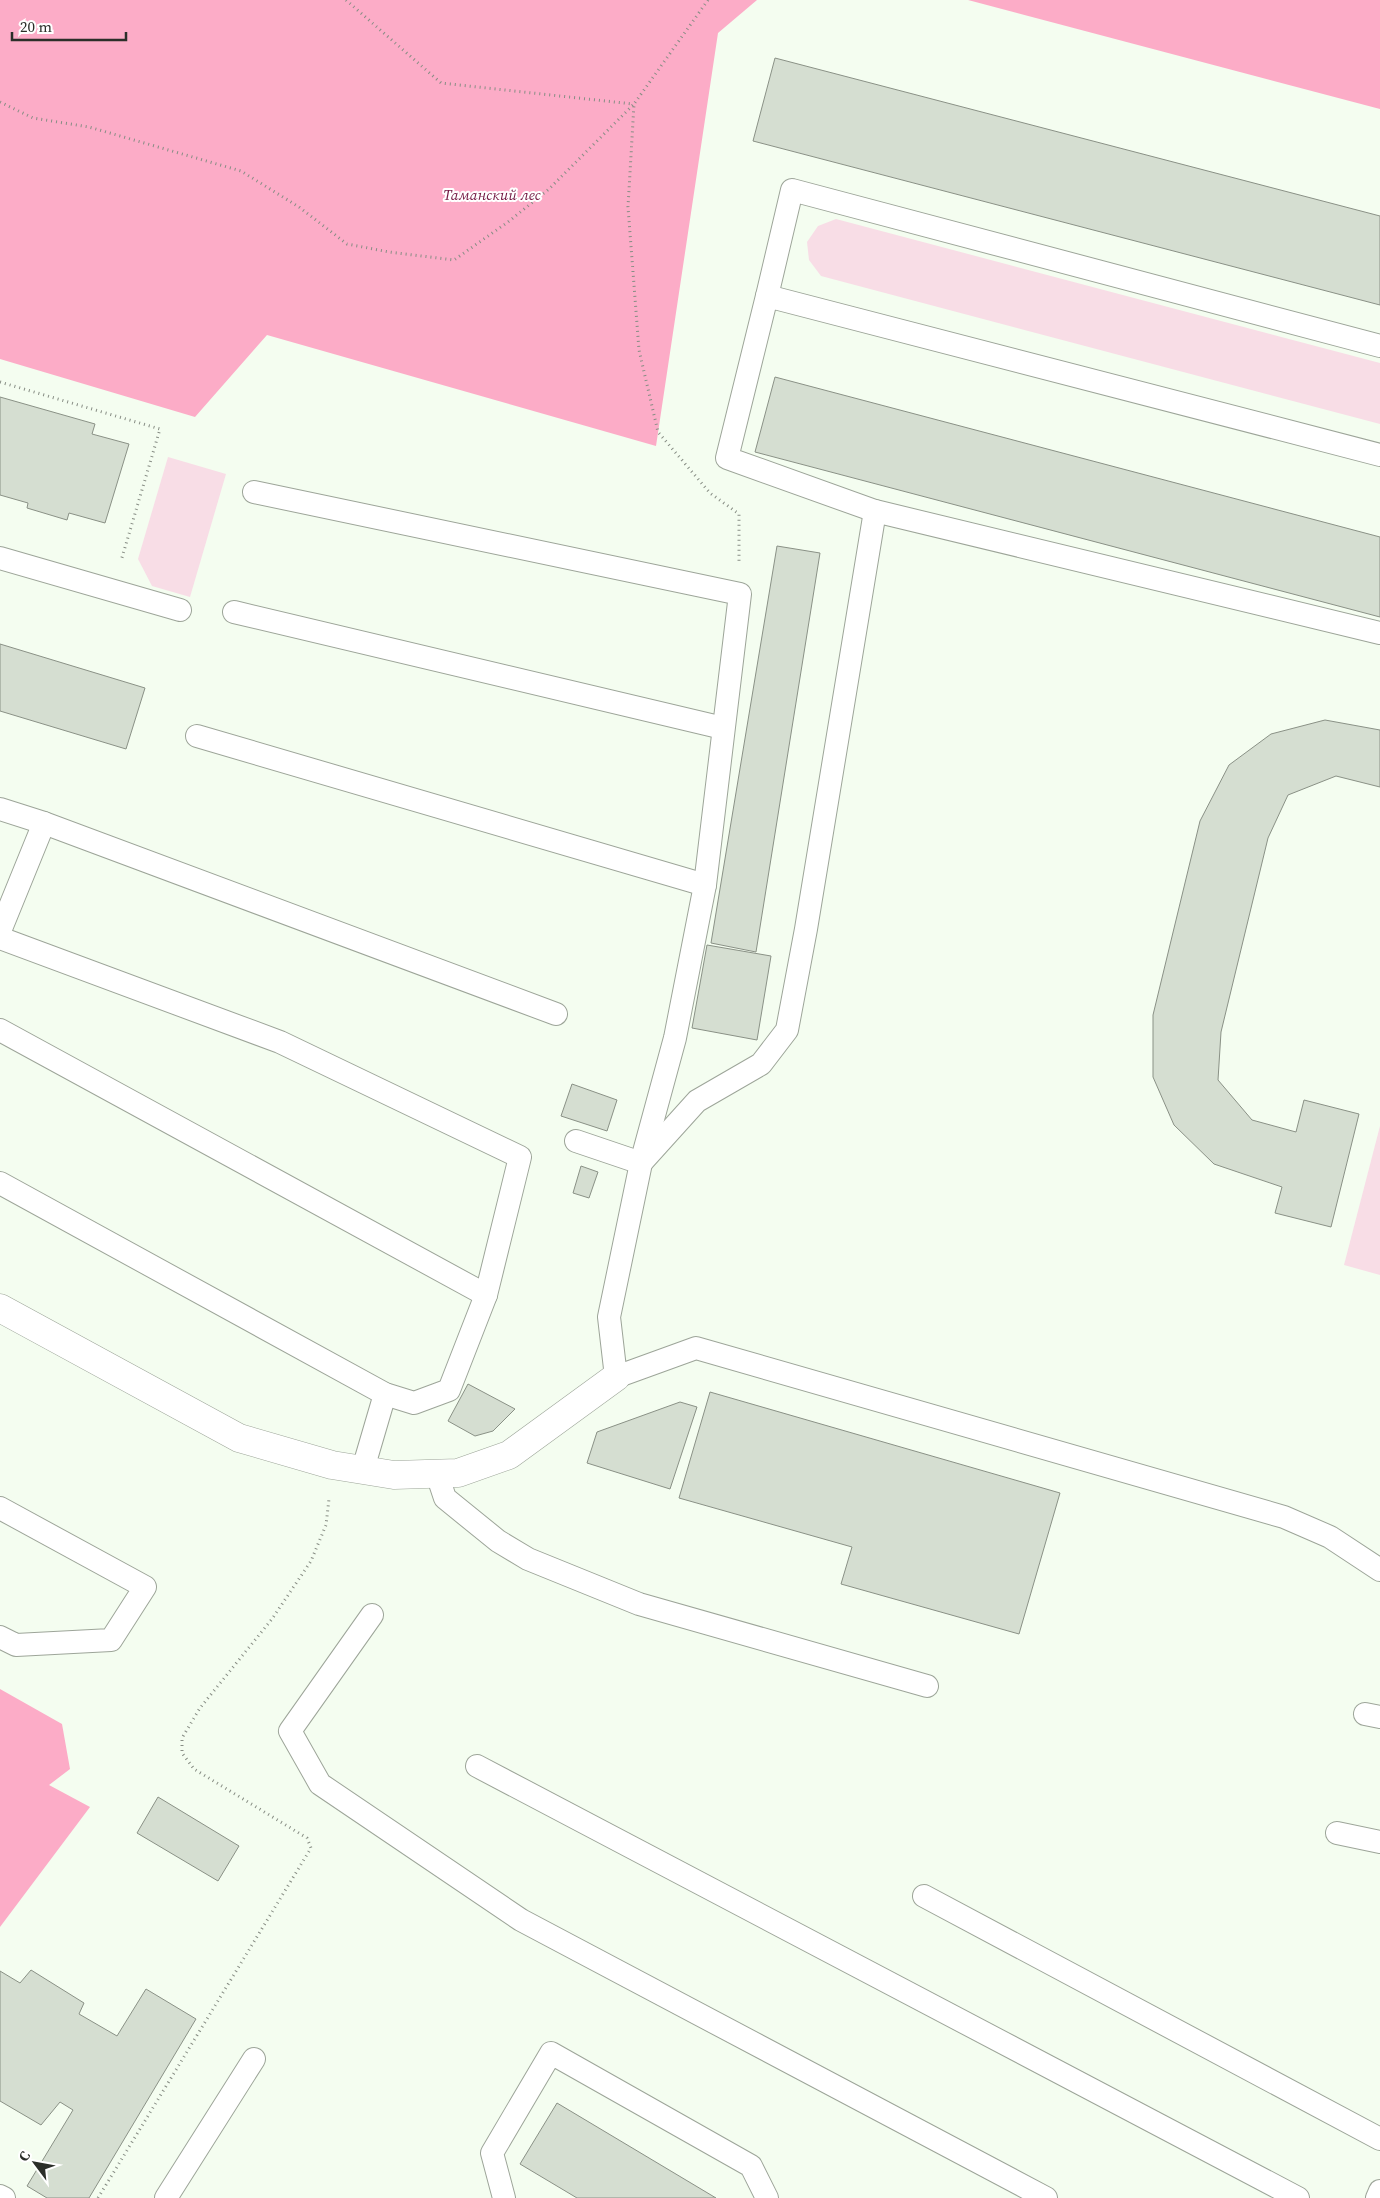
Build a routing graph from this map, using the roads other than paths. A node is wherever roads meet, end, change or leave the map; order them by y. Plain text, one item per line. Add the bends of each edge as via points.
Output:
1 (767, 296) junction
2 (1380, 346) edge
3 (1380, 455) edge
4 (254, 492) dead end
5 (875, 511) junction
6 (0, 558) edge
7 (180, 610) dead end
8 (234, 612) dead end
9 (1380, 633) edge
10 (723, 728) junction
11 (197, 736) dead end
12 (0, 809) edge
13 (44, 823) junction
14 (705, 885) junction
15 (0, 931) edge
16 (0, 938) edge
17 (556, 1014) dead end
18 (0, 1030) edge
19 (576, 1141) dead end
20 (641, 1163) junction
21 (0, 1183) edge
22 (486, 1295) junction
23 (0, 1308) edge
24 (616, 1377) junction
25 (385, 1394) junction
26 (362, 1469) junction
27 (437, 1474) junction
28 (0, 1508) edge
29 (1380, 1570) edge
30 (372, 1615) dead end
31 (0, 1637) edge
32 (927, 1686) dead end
33 (477, 1766) dead end
34 (1337, 1833) dead end
35 (1380, 1842) edge
36 (924, 1896) dead end
37 (254, 2059) dead end
38 (1380, 2139) edge
39 (1380, 2191) edge
40 (0, 2196) edge
41 (4, 2198) edge
42 (166, 2198) edge
43 (504, 2198) edge
44 (767, 2198) edge
45 (1046, 2198) edge
46 (1298, 2198) edge
47 (1377, 2198) edge

1 - 2 lane via 792,190
1 - 3 lane
1 - 5 lane via 727,458
4 - 10 lane via 740,594
5 - 9 lane
5 - 20 lane via 787,1030 761,1064 697,1101
6 - 7 lane
8 - 10 lane
10 - 14 lane
11 - 14 lane
12 - 13 lane
13 - 15 lane
13 - 17 lane
14 - 20 lane via 675,1038
16 - 22 lane via 280,1042 520,1157
18 - 22 lane
19 - 20 lane
20 - 24 lane via 609,1317
21 - 25 lane
22 - 25 lane via 449,1390 414,1404
23 - 26 street via 239,1438
24 - 27 street via 509,1455 458,1473
24 - 29 lane via 696,1348 1284,1516 1330,1538
25 - 26 lane
26 - 27 street via 394,1474
27 - 32 lane via 445,1498 498,1541 528,1559 639,1604
28 - 31 lane via 145,1587 111,1640 16,1645
30 - 45 lane via 290,1731 320,1784 520,1920
33 - 46 lane
34 - 35 lane
36 - 38 lane
37 - 42 lane
39 - 47 lane
40 - 41 lane
43 - 44 lane via 492,2153 551,2053 751,2166

